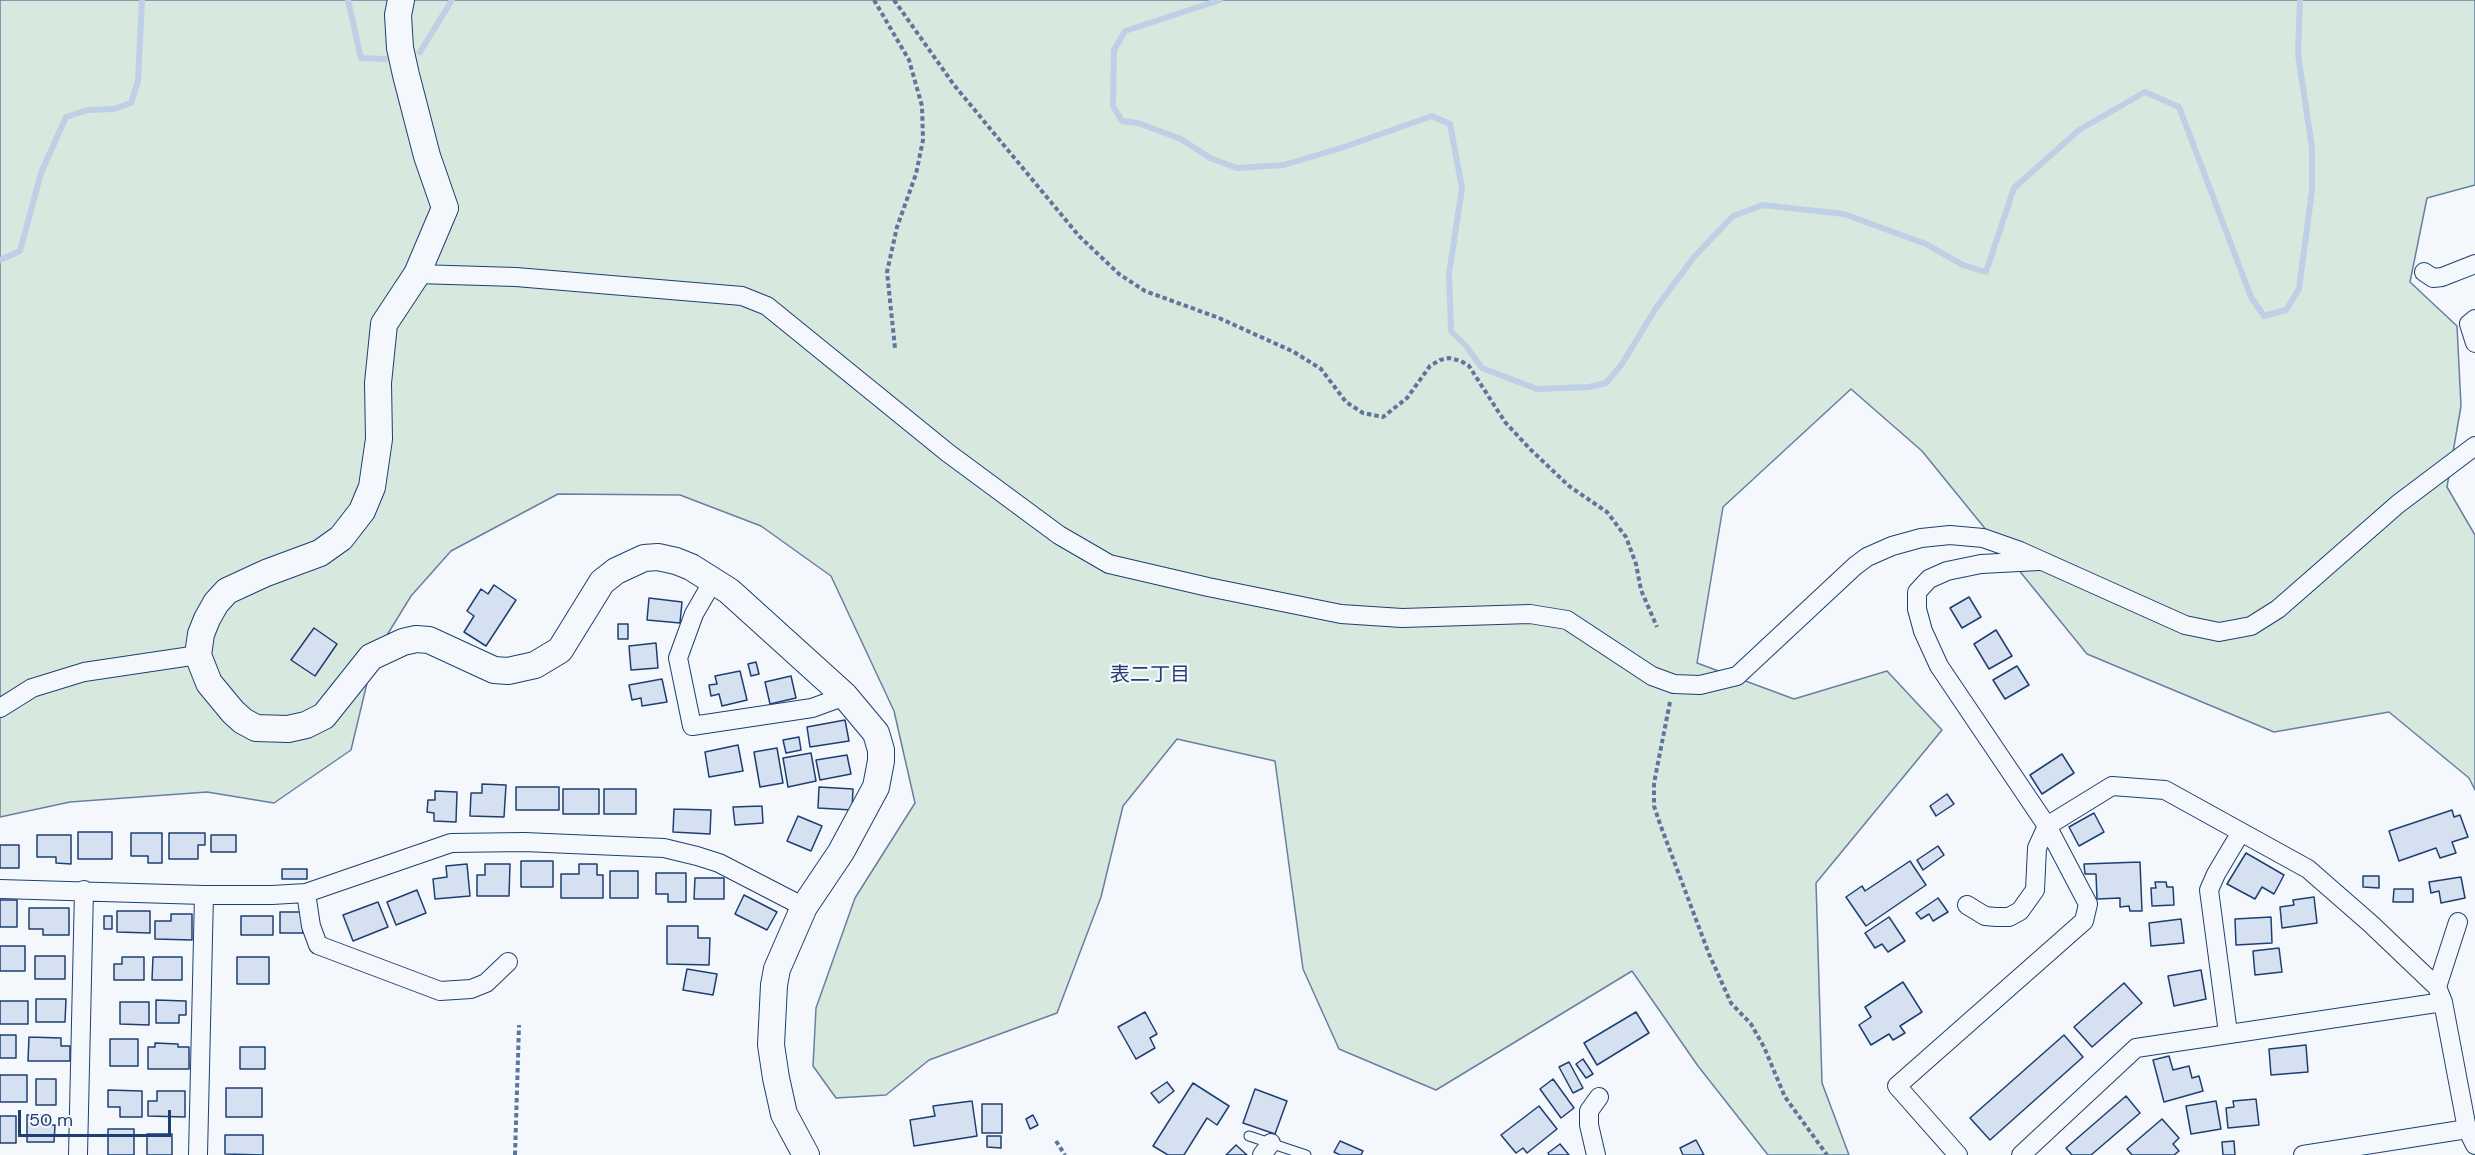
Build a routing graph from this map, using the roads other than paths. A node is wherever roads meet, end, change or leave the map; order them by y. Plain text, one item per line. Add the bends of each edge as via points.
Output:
1 (401, 0) edge
2 (2475, 264) edge
3 (2424, 272) dead end
4 (417, 274) junction
5 (2475, 320) edge
6 (2475, 343) edge
7 (2475, 446) edge
8 (2040, 560) junction
9 (713, 580) junction
10 (198, 655) junction
11 (845, 696) junction
12 (0, 708) edge
13 (2047, 826) junction
14 (2241, 832) junction
15 (0, 889) edge
16 (84, 890) junction
17 (306, 892) junction
18 (204, 895) junction
19 (1967, 905) dead end
20 (804, 907) junction
21 (2458, 922) dead end
22 (508, 962) dead end
23 (2440, 995) junction
24 (2228, 1033) junction
25 (1599, 1096) dead end
26 (1249, 1136) dead end
27 (2471, 1137) edge
28 (1267, 1149) edge
29 (78, 1155) edge
30 (198, 1155) edge
31 (806, 1155) edge
32 (1306, 1155) edge
33 (1596, 1155) edge
34 (1958, 1155) edge
35 (2021, 1155) edge
36 (2303, 1155) edge

1 - 4 street via 399,26 406,75 426,156 445,208
2 - 3 street via 2442,277 2433,278
4 - 8 street via 527,278 742,296 767,306 948,453 1059,535 1109,564 1341,614 1402,618 1530,614 1567,620 1652,676 1674,684 1701,686 1737,676 1855,566 1892,546 1950,535 1983,538
4 - 10 street via 384,324 378,383 379,439 372,487 362,511 341,538 320,553 227,591 207,619
5 - 6 street via 2469,324
7 - 8 street via 2398,504 2278,609 2251,626 2219,632 2185,625
8 - 13 street via 1947,571 1929,579 1917,592 1917,609 1940,666
9 - 10 street via 692,567 658,557 631,564 602,582 560,650 521,669 494,670 429,640 403,642 371,657 324,716 288,729 256,728 232,712 210,683
9 - 11 street
9 - 11 street via 694,614 678,658 692,726 812,708
10 - 12 street via 84,672 32,688
11 - 20 street via 876,733 881,750 880,771 876,787 841,852
13 - 14 street via 2112,786 2165,790
13 - 19 street via 2037,848 2035,890 2020,911 2008,917 1985,916
13 - 34 street via 2088,904 2084,921 1897,1086
14 - 23 street via 2308,869 2371,924
14 - 24 street via 2209,890
15 - 16 street
16 - 18 street
16 - 29 street
17 - 18 street
17 - 20 street via 452,843 536,842 664,848 697,856 728,867
17 - 22 street via 310,926 318,945 440,991 471,989 486,983
18 - 30 street
20 - 31 street via 777,969 771,1046 784,1114
21 - 23 street
23 - 24 street
23 - 27 street
24 - 35 street via 2136,1048
25 - 33 street via 1589,1111
26 - 28 lane
27 - 36 street
28 - 32 lane

